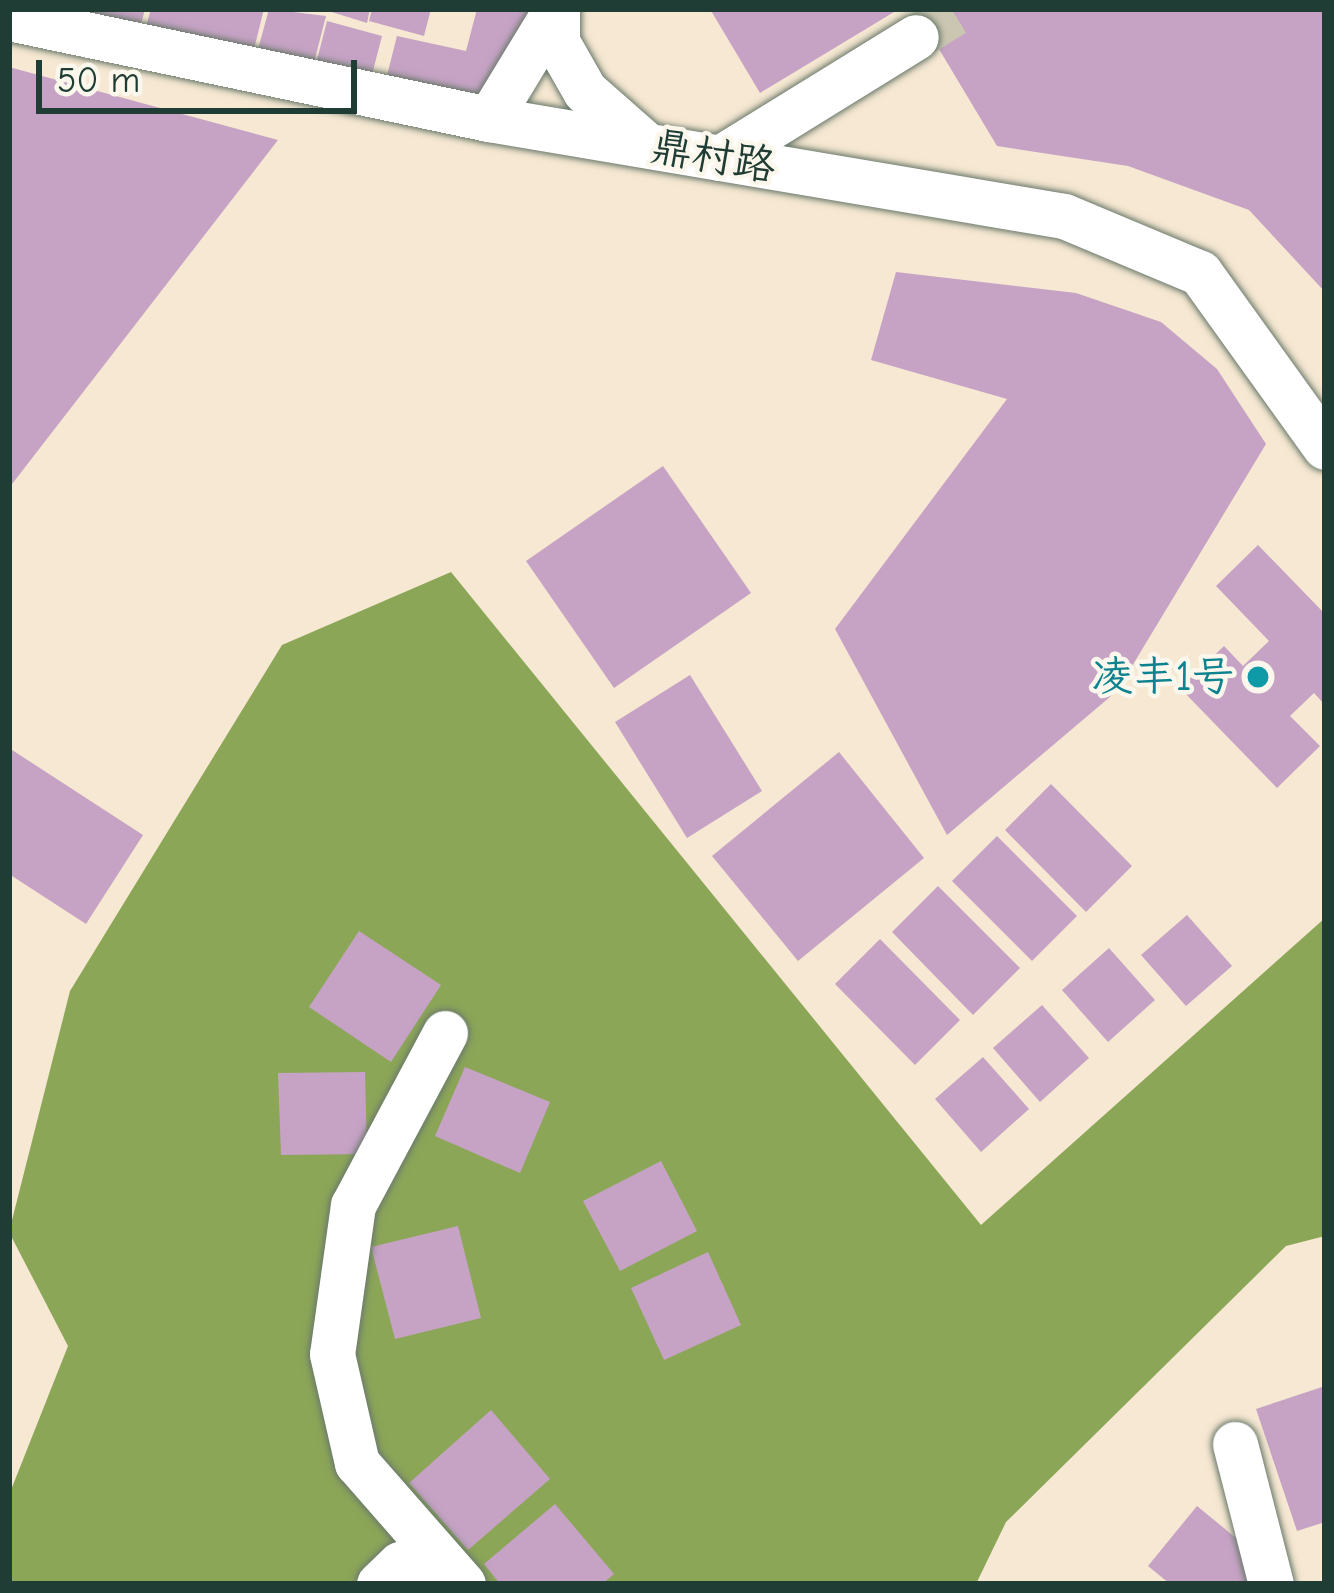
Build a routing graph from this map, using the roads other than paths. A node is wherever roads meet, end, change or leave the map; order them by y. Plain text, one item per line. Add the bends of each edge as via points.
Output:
1 (557, 9) edge
2 (9, 17) edge
3 (916, 37) tunnel mouth
4 (489, 119) junction
5 (649, 146) junction
6 (720, 158) junction
7 (1325, 447) edge
8 (445, 1033) dead end
9 (1235, 1444) dead end
10 (455, 1576) edge
11 (379, 1584) edge
12 (1271, 1584) edge

1 - 4 street
1 - 5 street via 557,42 585,92
2 - 4 street, 鼎村路
3 - 6 street
4 - 5 street, 鼎村路
5 - 6 street, 鼎村路
6 - 7 street, 鼎村路 via 1064,216 1200,273
8 - 10 street via 352,1205 332,1354 357,1463
9 - 12 street
10 - 11 street via 400,1564

